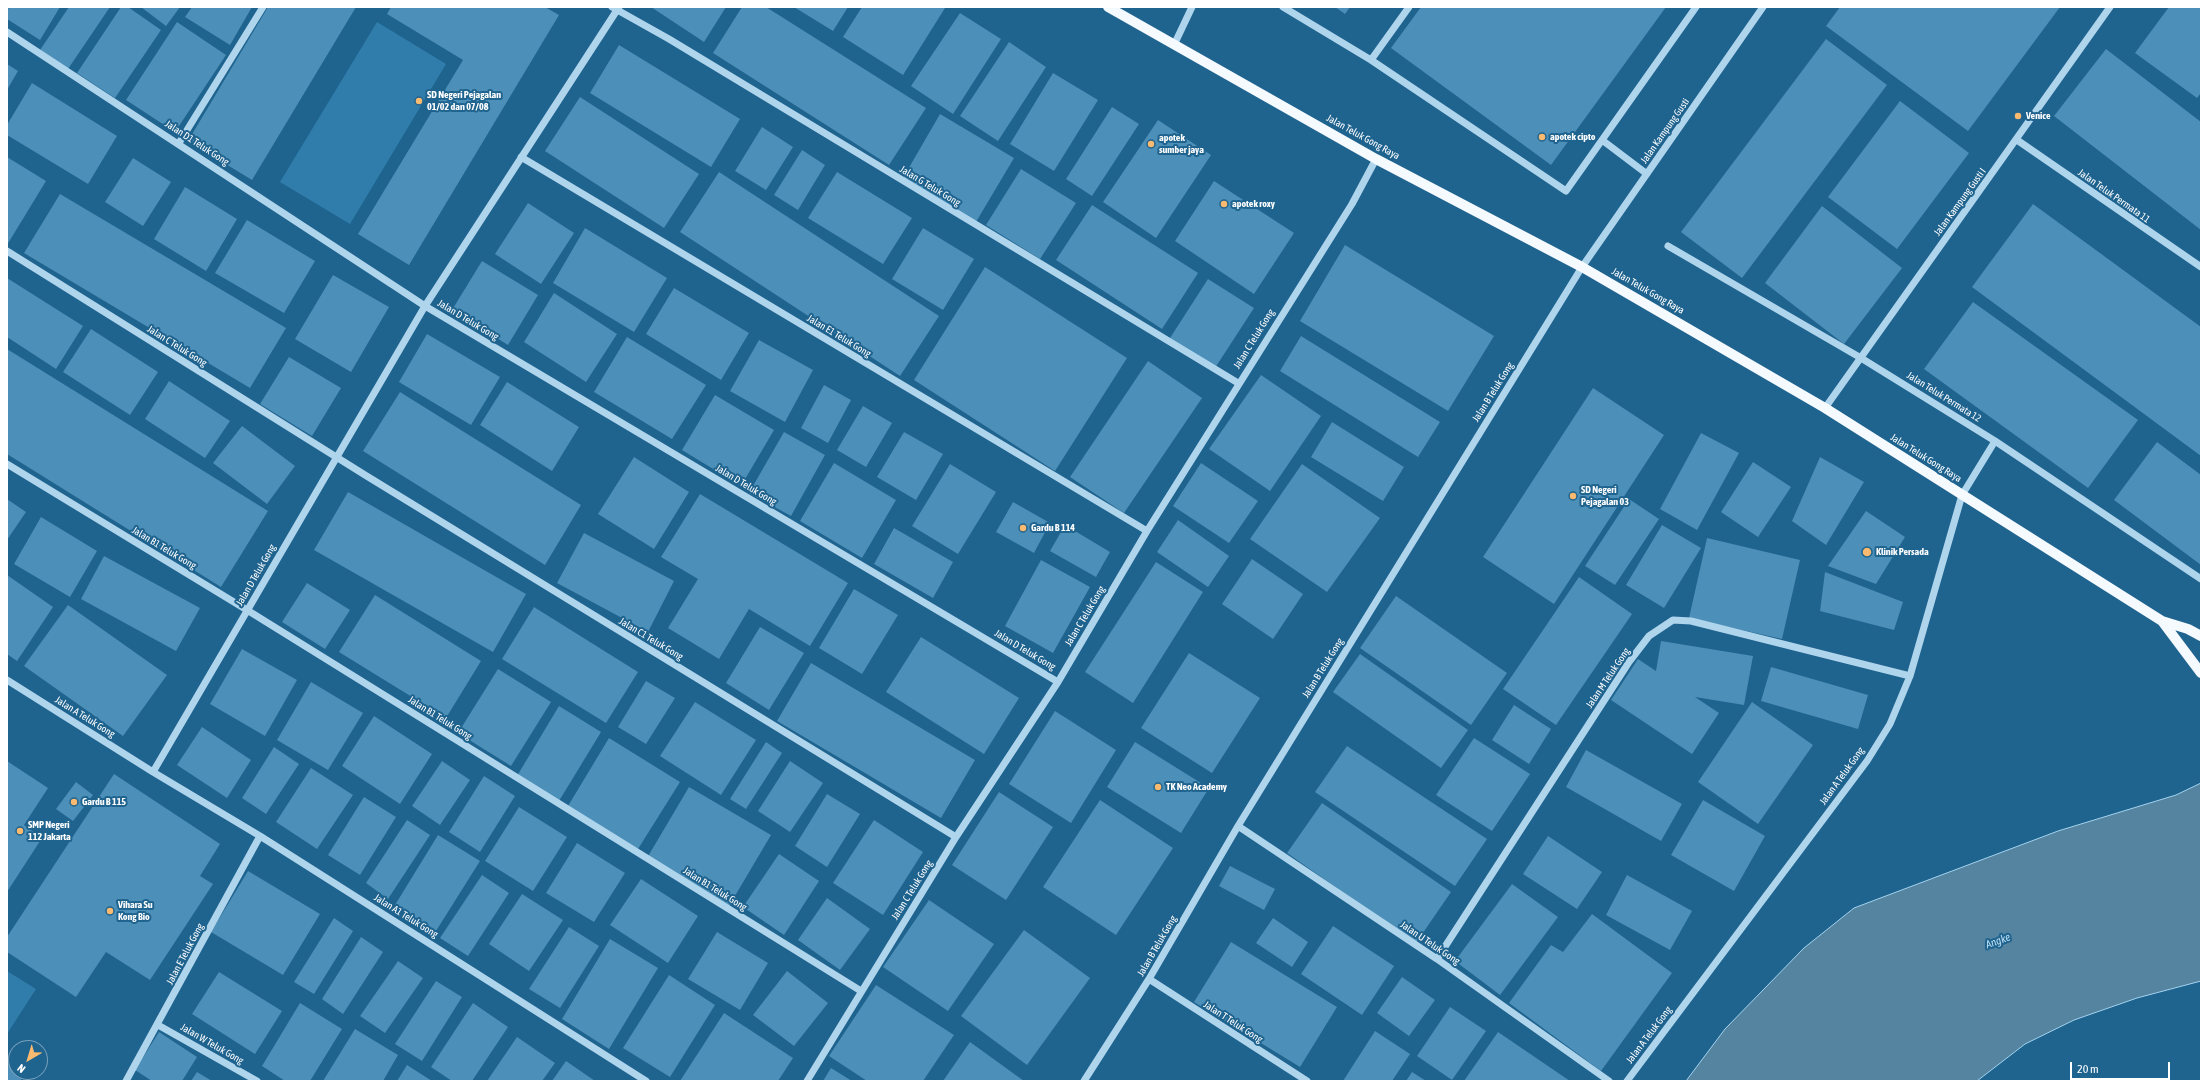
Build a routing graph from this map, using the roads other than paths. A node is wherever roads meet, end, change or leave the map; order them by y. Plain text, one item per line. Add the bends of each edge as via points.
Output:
1 (263, 7) edge
2 (1108, 7) edge
3 (1192, 7) edge
4 (1283, 7) edge
5 (1409, 7) edge
6 (1696, 7) edge
7 (1763, 7) edge
8 (2110, 7) edge
9 (616, 8) edge
10 (7, 32) edge
11 (1174, 45) junction
12 (1372, 60) junction
13 (1602, 140) junction
14 (2016, 140) junction
15 (179, 143) junction
16 (521, 157) junction
17 (1376, 159) junction
18 (1647, 174) junction
19 (1668, 246) dead end
20 (7, 252) edge
21 (1582, 267) junction
22 (2201, 268) edge
23 (376, 273) joint
24 (424, 306) junction
25 (1861, 358) junction
26 (1238, 383) junction
27 (1825, 408) junction
28 (1995, 441) junction
29 (336, 457) junction
30 (7, 464) edge
31 (1962, 495) junction
32 (1147, 531) junction
33 (2201, 579) edge
34 (247, 610) junction
35 (2162, 621) junction
36 (2201, 636) edge
37 (2201, 673) edge
38 (1910, 676) junction
39 (7, 680) edge
40 (1058, 682) junction
41 (153, 772) junction
42 (1238, 826) junction
43 (260, 836) junction
44 (956, 837) junction
45 (1437, 960) junction
46 (1149, 979) junction
47 (861, 991) junction
48 (158, 1024) junction
49 (126, 1081) edge
50 (257, 1081) edge
51 (646, 1081) edge
52 (807, 1081) edge
53 (1084, 1081) edge
54 (1307, 1081) edge
55 (1609, 1081) edge
56 (1627, 1081) edge

1 - 15 street
2 - 11 main road, Jalan Teluk Gong Raya
3 - 11 street
4 - 12 street
5 - 12 street
6 - 13 street
7 - 18 street, Jalan Kampung Gusti
8 - 14 street, Jalan Kampung Gusti I
9 - 16 street, Jalan D Teluk Gong
9 - 26 street, Jalan G Teluk Gong
10 - 15 street, Jalan D1 Teluk Gong
11 - 17 main road, Jalan Teluk Gong Raya
12 - 13 street via 1566,191
13 - 18 street
14 - 22 street, Jalan Teluk Permata 11
14 - 25 street, Jalan Kampung Gusti I
15 - 23 street, Jalan D1 Teluk Gong
16 - 24 street, Jalan D Teluk Gong
16 - 32 street, Jalan E1 Teluk Gong
17 - 21 main road, Jalan Teluk Gong Raya
17 - 26 street, Jalan C Teluk Gong via 1352,204
18 - 21 street, Jalan Kampung Gusti
19 - 25 street, Jalan Teluk Permata 12
20 - 29 street, Jalan C Teluk Gong
21 - 27 main road, Jalan Teluk Gong Raya
21 - 42 street, Jalan B Teluk Gong
23 - 24 street, Jalan D Teluk Gong
24 - 29 street, Jalan D Teluk Gong
24 - 40 street, Jalan D Teluk Gong
25 - 27 street, Jalan Kampung Gusti I
25 - 28 street, Jalan Teluk Permata 12
26 - 32 street, Jalan C Teluk Gong
27 - 31 main road, Jalan Teluk Gong Raya
28 - 31 street, Jalan A Teluk Gong
28 - 33 street, Jalan Teluk Permata 12
29 - 34 street, Jalan D Teluk Gong
29 - 44 street, Jalan C1 Teluk Gong
30 - 34 street, Jalan B1 Teluk Gong
31 - 35 main road, Jalan Teluk Gong Raya
31 - 38 street, Jalan A Teluk Gong
32 - 40 street, Jalan C Teluk Gong
34 - 41 street, Jalan D Teluk Gong
34 - 47 street, Jalan B1 Teluk Gong
35 - 36 main road, Jalan Teluk Gong Raya
35 - 37 main road, Jalan Teluk Gong Raya
38 - 45 street, Jalan M Teluk Gong via 1691,621 1673,620 1649,636 1629,662
38 - 56 street, Jalan A Teluk Gong via 1890,724 1867,761
39 - 41 street, Jalan A Teluk Gong
40 - 44 street, Jalan C Teluk Gong
41 - 43 street, Jalan A1 Teluk Gong
42 - 45 street, Jalan U Teluk Gong
42 - 46 street, Jalan B Teluk Gong
43 - 48 street, Jalan E Teluk Gong
43 - 51 street, Jalan A1 Teluk Gong
44 - 47 street, Jalan C Teluk Gong
45 - 55 street, Jalan U Teluk Gong
46 - 53 street, Jalan B Teluk Gong
46 - 54 street, Jalan T Teluk Gong
47 - 52 street, Jalan C Teluk Gong
48 - 49 street, Jalan E Teluk Gong
48 - 50 street, Jalan W Teluk Gong

